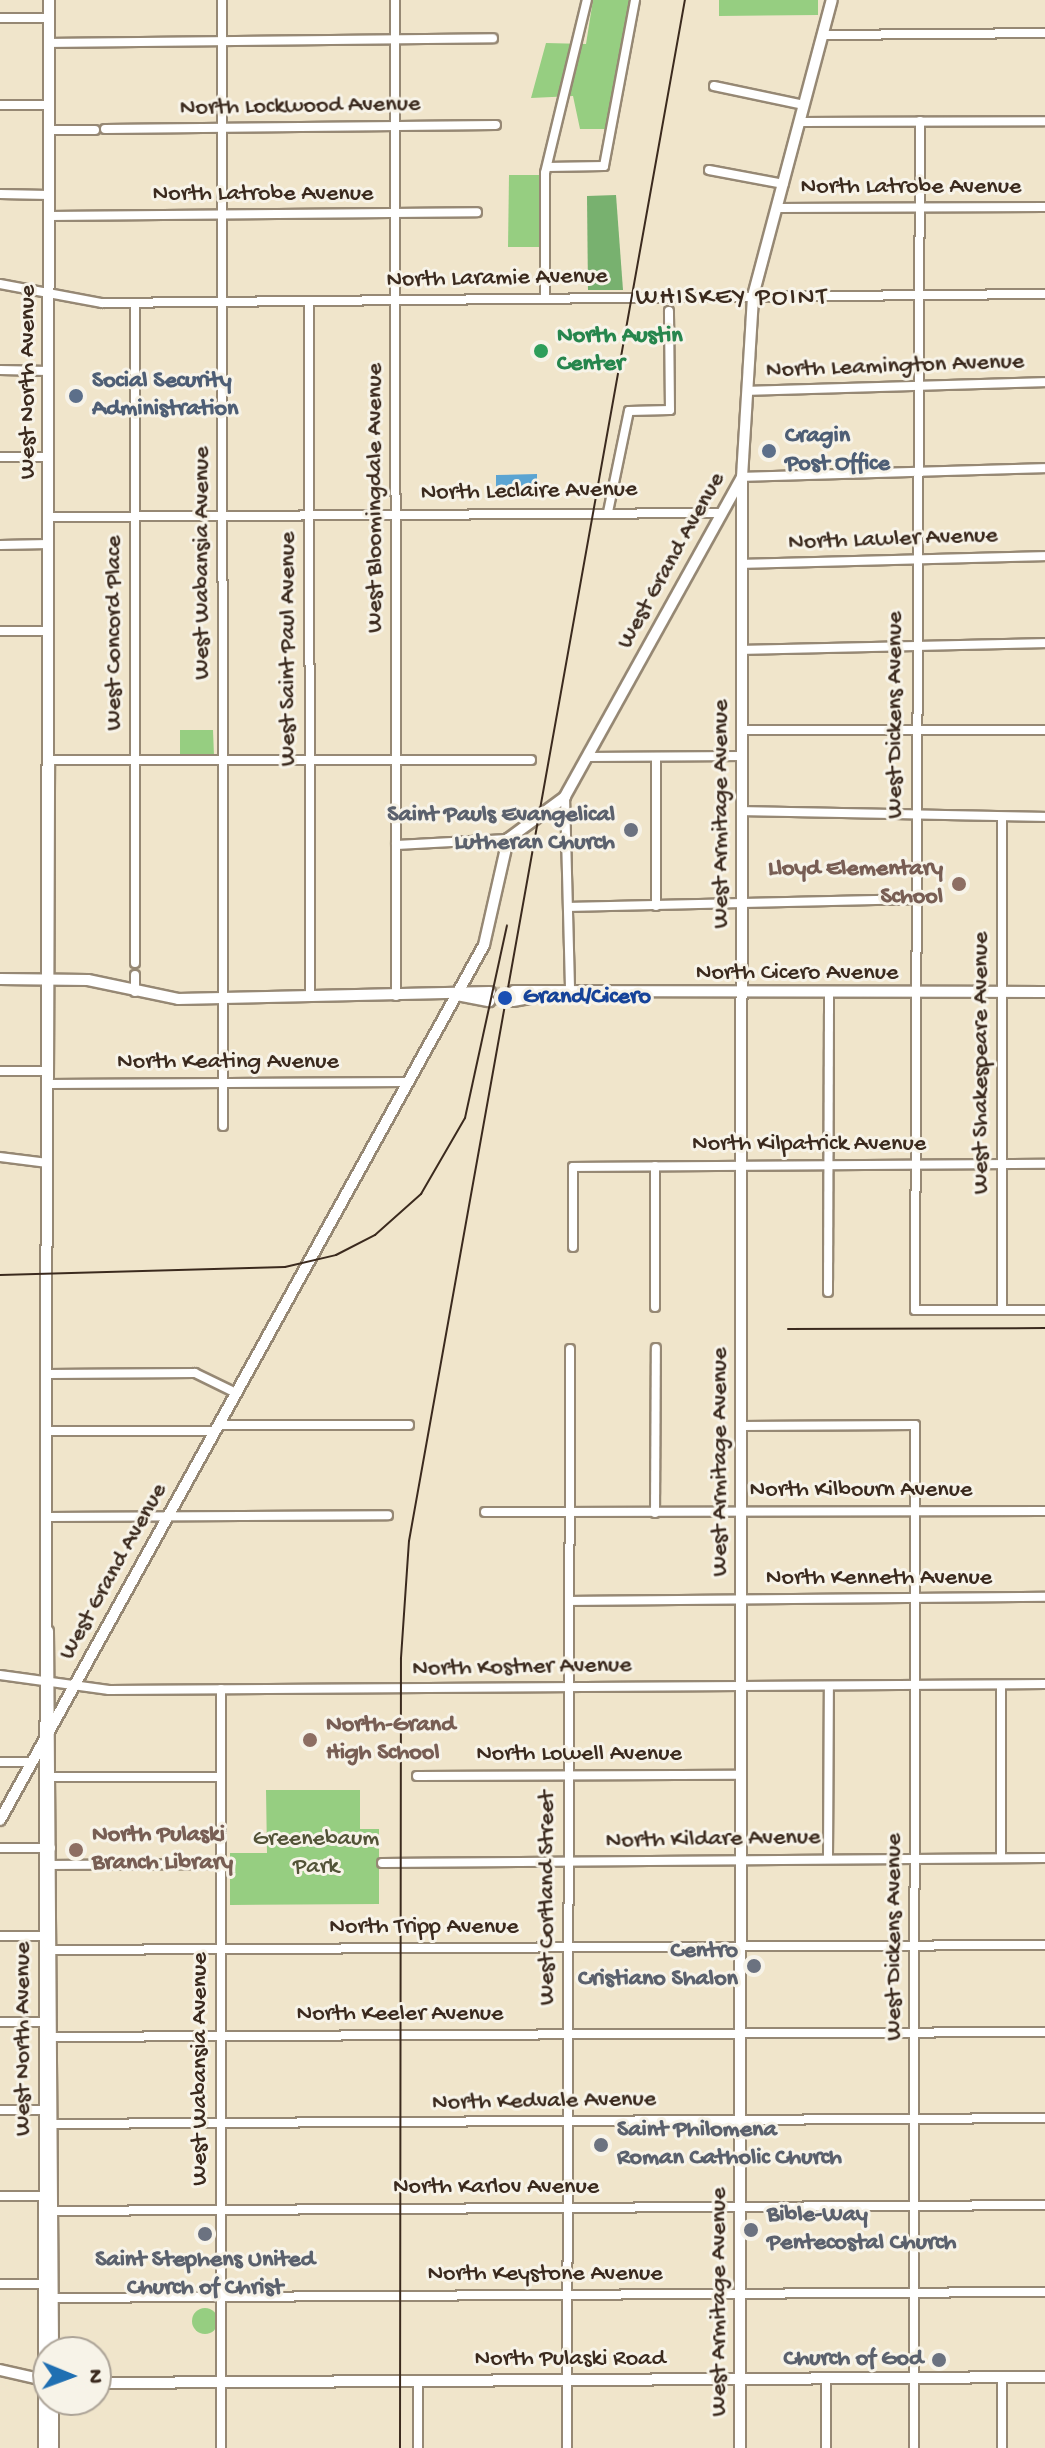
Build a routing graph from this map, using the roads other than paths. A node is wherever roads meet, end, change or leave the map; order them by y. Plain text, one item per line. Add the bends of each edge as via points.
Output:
1 (49, 0) edge
2 (222, 0) edge
3 (395, 0) edge
4 (587, 0) edge
5 (635, 0) edge
6 (832, 0) edge
7 (0, 18) edge
8 (49, 18) junction
9 (1045, 33) edge
10 (824, 35) junction
11 (493, 38) dead end
12 (395, 40) junction
13 (222, 41) junction
14 (49, 43) junction
15 (714, 86) dead end
16 (0, 105) edge
17 (49, 105) junction
18 (804, 105) junction
19 (920, 121) junction
20 (1045, 121) edge
21 (800, 122) junction
22 (496, 125) dead end
23 (396, 126) junction
24 (223, 128) junction
25 (49, 130) junction
26 (547, 167) junction
27 (709, 170) dead end
28 (784, 184) junction
29 (0, 194) edge
30 (49, 195) junction
31 (1045, 207) edge
32 (777, 208) junction
33 (920, 208) junction
34 (477, 212) dead end
35 (396, 214) junction
36 (223, 215) junction
37 (49, 216) junction
38 (0, 284) edge
39 (49, 294) junction
40 (1045, 294) edge
41 (918, 295) junction
42 (753, 296) junction
43 (545, 298) junction
44 (396, 300) junction
45 (309, 301) junction
46 (223, 302) junction
47 (135, 303) junction
48 (669, 311) dead end
49 (0, 370) edge
50 (49, 371) junction
51 (916, 382) junction
52 (1045, 382) edge
53 (747, 391) junction
54 (0, 457) edge
55 (49, 457) junction
56 (1045, 468) edge
57 (916, 469) junction
58 (742, 477) junction
59 (723, 511) junction
60 (608, 512) junction
61 (395, 514) junction
62 (309, 515) junction
63 (135, 516) junction
64 (223, 516) junction
65 (49, 517) junction
66 (742, 517) junction
67 (49, 544) junction
68 (0, 545) edge
69 (1045, 556) edge
70 (916, 557) junction
71 (742, 564) junction
72 (0, 631) edge
73 (48, 631) junction
74 (916, 643) junction
75 (1045, 643) edge
76 (742, 650) junction
77 (742, 730) junction
78 (916, 730) junction
79 (1045, 730) edge
80 (742, 756) junction
81 (587, 757) junction
82 (656, 757) junction
83 (531, 760) dead end
84 (135, 761) junction
85 (309, 761) junction
86 (396, 761) junction
87 (49, 762) junction
88 (223, 762) junction
89 (565, 797) junction
90 (742, 811) junction
91 (916, 817) junction
92 (1002, 817) junction
93 (1045, 817) edge
94 (508, 839) junction
95 (396, 845) junction
96 (916, 899) junction
97 (742, 903) junction
98 (656, 906) junction
99 (570, 907) junction
100 (135, 963) dead end
101 (135, 975) dead end
102 (0, 979) edge
103 (49, 979) junction
104 (135, 992) junction
105 (1003, 992) junction
106 (1045, 992) edge
107 (829, 993) junction
108 (916, 993) junction
109 (741, 994) junction
110 (457, 995) junction
111 (570, 995) junction
112 (396, 996) junction
113 (489, 996) tunnel mouth
114 (513, 996) tunnel mouth
115 (310, 997) junction
116 (223, 998) junction
117 (0, 1071) edge
118 (47, 1078) junction
119 (408, 1082) junction
120 (223, 1083) junction
121 (223, 1126) dead end
122 (0, 1157) edge
123 (48, 1163) junction
124 (829, 1164) junction
125 (916, 1164) junction
126 (1002, 1164) junction
127 (1045, 1164) edge
128 (742, 1165) junction
129 (655, 1166) junction
130 (573, 1247) dead end
131 (828, 1292) dead end
132 (655, 1307) dead end
133 (1002, 1310) junction
134 (1045, 1310) edge
135 (656, 1348) dead end
136 (570, 1349) dead end
137 (48, 1374) junction
138 (236, 1393) junction
139 (409, 1425) dead end
140 (741, 1426) junction
141 (216, 1428) junction
142 (48, 1431) junction
143 (915, 1511) junction
144 (1045, 1511) edge
145 (485, 1512) dead end
146 (569, 1512) junction
147 (741, 1512) junction
148 (655, 1513) junction
149 (388, 1515) dead end
150 (168, 1516) junction
151 (48, 1517) junction
152 (1045, 1597) edge
153 (915, 1598) junction
154 (741, 1600) junction
155 (569, 1601) junction
156 (0, 1675) edge
157 (48, 1679) junction
158 (74, 1684) junction
159 (1045, 1684) edge
160 (915, 1685) junction
161 (1001, 1685) junction
162 (741, 1686) junction
163 (829, 1686) junction
164 (568, 1687) junction
165 (221, 1689) junction
166 (54, 1723) junction
167 (44, 1740) junction
168 (0, 1762) edge
169 (32, 1762) junction
170 (568, 1775) junction
171 (741, 1775) junction
172 (417, 1776) dead end
173 (49, 1777) junction
174 (221, 1777) junction
175 (0, 1820) edge
176 (0, 1848) edge
177 (49, 1848) junction
178 (828, 1858) junction
179 (915, 1858) junction
180 (1001, 1858) junction
181 (1045, 1858) edge
182 (741, 1860) junction
183 (568, 1861) junction
184 (382, 1863) dead end
185 (221, 1864) junction
186 (49, 1865) junction
187 (0, 1936) edge
188 (49, 1936) junction
189 (1045, 1945) edge
190 (915, 1946) junction
191 (568, 1947) junction
192 (741, 1947) junction
193 (221, 1949) junction
194 (49, 1950) junction
195 (0, 2022) edge
196 (49, 2022) junction
197 (915, 2032) junction
198 (1045, 2032) edge
199 (741, 2033) junction
200 (567, 2034) junction
201 (221, 2036) junction
202 (49, 2037) junction
203 (0, 2110) edge
204 (49, 2110) junction
205 (1045, 2118) edge
206 (915, 2119) junction
207 (741, 2120) junction
208 (567, 2121) junction
209 (49, 2124) junction
210 (221, 2124) junction
211 (0, 2196) edge
212 (49, 2196) junction
213 (914, 2205) junction
214 (1045, 2205) edge
215 (741, 2206) junction
216 (567, 2208) junction
217 (49, 2210) junction
218 (221, 2210) junction
219 (0, 2284) edge
220 (49, 2284) junction
221 (1045, 2292) edge
222 (914, 2293) junction
223 (740, 2294) junction
224 (567, 2295) junction
225 (221, 2296) junction
226 (49, 2298) junction
227 (48, 2336) edge
228 (52, 2336) edge
229 (0, 2370) edge
230 (1045, 2377) edge
231 (32, 2378) edge
232 (914, 2378) junction
233 (1002, 2378) junction
234 (740, 2379) junction
235 (826, 2379) junction
236 (567, 2380) junction
237 (418, 2381) junction
238 (221, 2382) junction
239 (112, 2383) edge
240 (45, 2416) edge
241 (53, 2416) edge
242 (44, 2448) edge
243 (53, 2448) edge
244 (221, 2448) edge
245 (418, 2448) edge
246 (567, 2448) edge
247 (740, 2448) edge
248 (826, 2448) edge
249 (914, 2448) edge
250 (1002, 2448) edge

1 - 8 main road, West North Avenue
2 - 13 street, West Wabansia Avenue
3 - 12 street, West Bloomingdale Avenue
4 - 26 street
5 - 26 street via 604,166
6 - 10 main road, West Grand Avenue
7 - 8 street
8 - 14 main road, West North Avenue
9 - 10 street
10 - 18 main road, West Grand Avenue
11 - 12 street
12 - 13 street
12 - 23 street, West Bloomingdale Avenue
13 - 14 street
13 - 24 street, West Wabansia Avenue
14 - 17 main road, West North Avenue
15 - 18 street
16 - 17 street
17 - 25 main road, West North Avenue
18 - 21 main road, West Grand Avenue
19 - 20 street
19 - 21 street
19 - 33 street, West Dickens Avenue
21 - 28 main road, West Grand Avenue
22 - 23 street, North Lockwood Avenue
23 - 24 street, North Lockwood Avenue
23 - 35 street, West Bloomingdale Avenue
24 - 25 street, North Lockwood Avenue
24 - 36 street, West Wabansia Avenue
25 - 30 main road, West North Avenue
26 - 43 street
27 - 28 street, North Latrobe Avenue
28 - 32 main road, West Grand Avenue
29 - 30 street
30 - 37 main road, West North Avenue
31 - 33 street, North Latrobe Avenue
32 - 33 street, North Latrobe Avenue
32 - 42 main road, West Grand Avenue
33 - 41 street, West Dickens Avenue
34 - 35 street, North Latrobe Avenue
35 - 36 street, North Latrobe Avenue
35 - 44 street, West Bloomingdale Avenue
36 - 37 street, North Latrobe Avenue
36 - 46 street, West Wabansia Avenue
37 - 39 main road, West North Avenue
38 - 39 street, North Laramie Avenue
39 - 47 street, North Laramie Avenue
39 - 50 main road, West North Avenue
40 - 41 street, North Laramie Avenue
41 - 42 street, North Laramie Avenue
41 - 51 street, West Dickens Avenue
42 - 43 street, North Laramie Avenue
42 - 53 main road, West Grand Avenue
43 - 44 street, North Laramie Avenue
44 - 45 street, North Laramie Avenue
44 - 61 street, West Bloomingdale Avenue
45 - 46 street, North Laramie Avenue
45 - 62 street, West Saint Paul Avenue
46 - 47 street, North Laramie Avenue
46 - 64 street, West Wabansia Avenue
47 - 63 street, West Concord Place
48 - 60 street via 670,410 629,411
49 - 50 street
50 - 55 main road, West North Avenue
51 - 52 street, North Leamington Avenue
51 - 53 street, North Leamington Avenue via 863,391
51 - 57 street, West Dickens Avenue
53 - 58 main road, West Grand Avenue
54 - 55 street
55 - 65 main road, West North Avenue
56 - 57 street
57 - 58 street via 862,477
57 - 70 street, West Dickens Avenue
58 - 59 main road, West Grand Avenue
58 - 66 main road, West Armitage Avenue
59 - 60 street, North Leclaire Avenue
59 - 66 main road
59 - 81 main road, West Grand Avenue
60 - 61 street, North Leclaire Avenue
61 - 62 street, North Leclaire Avenue
61 - 86 street, West Bloomingdale Avenue
62 - 64 street, North Leclaire Avenue
62 - 85 street, West Saint Paul Avenue
63 - 64 street, North Leclaire Avenue
63 - 65 street, North Leclaire Avenue
63 - 84 street, West Concord Place
64 - 88 street, West Wabansia Avenue
65 - 67 main road, West North Avenue
66 - 71 main road, West Armitage Avenue
67 - 68 street
67 - 73 main road, West North Avenue
69 - 70 street, North Lawler Avenue
70 - 71 street, North Lawler Avenue
70 - 74 street, West Dickens Avenue
71 - 76 main road, West Armitage Avenue
72 - 73 street
73 - 87 main road, West North Avenue
74 - 75 street
74 - 76 street
74 - 78 street, West Dickens Avenue
76 - 77 main road, West Armitage Avenue
77 - 78 street
77 - 80 main road, West Armitage Avenue
78 - 79 street
78 - 91 street, West Dickens Avenue
80 - 82 street
80 - 90 main road, West Armitage Avenue
81 - 82 street
81 - 89 main road, West Grand Avenue
82 - 98 street
83 - 86 street
84 - 87 street
84 - 88 street
84 - 100 street, West Concord Place
85 - 86 street
85 - 88 street
85 - 115 street, West Saint Paul Avenue
86 - 95 street, West Bloomingdale Avenue
87 - 103 main road, West North Avenue
88 - 116 street, West Wabansia Avenue
89 - 94 main road, West Grand Avenue
89 - 99 street
90 - 91 street
90 - 97 main road, West Armitage Avenue
91 - 92 street
91 - 96 street, West Dickens Avenue
92 - 93 street
92 - 105 street, West Shakespeare Avenue
94 - 95 street
94 - 110 main road, West Grand Avenue via 493,920
95 - 112 street, West Bloomingdale Avenue
96 - 97 street
96 - 108 street, West Dickens Avenue
97 - 98 street
97 - 109 main road, West Armitage Avenue
98 - 99 street
99 - 111 street
101 - 104 street
102 - 103 main road
103 - 104 main road
103 - 118 main road, West North Avenue
104 - 116 main road
105 - 106 main road, North Cicero Avenue
105 - 108 main road, North Cicero Avenue
105 - 126 street, West Shakespeare Avenue
107 - 108 main road, North Cicero Avenue
107 - 109 main road, North Cicero Avenue
107 - 124 street
108 - 125 street, West Dickens Avenue
109 - 111 main road, North Cicero Avenue
109 - 128 main road, West Armitage Avenue
110 - 112 main road
110 - 113 main road
110 - 119 main road, West Grand Avenue
111 - 114 main road, North Cicero Avenue
112 - 115 main road
115 - 116 main road
116 - 120 street, West Wabansia Avenue
117 - 118 street, North Keating Avenue
118 - 120 street, North Keating Avenue
118 - 123 main road, West North Avenue
119 - 120 street, North Keating Avenue
119 - 138 main road, West Grand Avenue
120 - 121 street, West Wabansia Avenue
122 - 123 street
123 - 137 main road, West North Avenue
124 - 125 street, North Kilpatrick Avenue
124 - 128 street, North Kilpatrick Avenue
124 - 131 street
125 - 126 street, North Kilpatrick Avenue
125 - 133 street, West Dickens Avenue via 915,1310
126 - 127 street, North Kilpatrick Avenue
126 - 133 street, West Shakespeare Avenue
128 - 129 street, North Kilpatrick Avenue
128 - 140 main road, West Armitage Avenue
129 - 130 street, North Kilpatrick Avenue via 573,1167
129 - 132 street
133 - 134 street
135 - 148 street
136 - 146 street, West Cortland Street
137 - 138 street via 195,1373
137 - 142 main road, West North Avenue
138 - 141 main road, West Grand Avenue
139 - 141 street
140 - 143 street, West Dickens Avenue via 915,1425
140 - 147 main road, West Armitage Avenue
141 - 142 street
141 - 150 main road, West Grand Avenue
142 - 151 main road, West North Avenue
143 - 144 street, North Kilbourn Avenue
143 - 147 street, North Kilbourn Avenue
143 - 153 street, West Dickens Avenue
145 - 146 street, North Kilbourn Avenue
146 - 148 street, North Kilbourn Avenue
146 - 155 street, West Cortland Street
147 - 148 street, North Kilbourn Avenue
147 - 154 main road, West Armitage Avenue
149 - 150 street
150 - 151 street
150 - 158 main road, West Grand Avenue
151 - 157 main road, West North Avenue
152 - 153 street, North Kenneth Avenue
153 - 154 street, North Kenneth Avenue
153 - 160 street, West Dickens Avenue
154 - 155 street, North Kenneth Avenue
154 - 162 main road, West Armitage Avenue
155 - 164 street, West Cortland Street
156 - 157 street, North Kostner Avenue
157 - 158 street, North Kostner Avenue
157 - 166 main road, West North Avenue
157 - 167 main road, West North Avenue
158 - 165 street, North Kostner Avenue
158 - 166 main road, West Grand Avenue
159 - 161 street, North Kostner Avenue
160 - 161 street, North Kostner Avenue
160 - 163 street, North Kostner Avenue
160 - 179 street, West Dickens Avenue
161 - 180 street
162 - 163 street, North Kostner Avenue
162 - 164 street, North Kostner Avenue
162 - 171 main road, West Armitage Avenue
163 - 178 street
164 - 165 street, North Kostner Avenue
164 - 170 street, West Cortland Street
165 - 174 street, West Wabansia Avenue
166 - 167 main road, West Grand Avenue
166 - 173 main road, West North Avenue
167 - 169 main road, West Grand Avenue
167 - 173 main road, West North Avenue
168 - 169 street
169 - 175 main road, West Grand Avenue
170 - 171 street, North Lowell Avenue
170 - 172 street, North Lowell Avenue
170 - 183 street, West Cortland Street
171 - 182 main road, West Armitage Avenue
173 - 174 street
173 - 177 main road, West North Avenue
174 - 185 street, West Wabansia Avenue
176 - 177 street
177 - 186 main road, West North Avenue
178 - 179 street, North Kildare Avenue
178 - 182 street, North Kildare Avenue
179 - 180 street, North Kildare Avenue
179 - 190 street, West Dickens Avenue
180 - 181 street, North Kildare Avenue
182 - 183 street, North Kildare Avenue
182 - 192 main road, West Armitage Avenue
183 - 184 street, North Kildare Avenue
183 - 191 street, West Cortland Street
185 - 186 street
185 - 193 street, West Wabansia Avenue
186 - 188 main road, West North Avenue
187 - 188 street
188 - 194 main road, West North Avenue
189 - 190 street, North Tripp Avenue
190 - 192 street, North Tripp Avenue
190 - 197 street, West Dickens Avenue
191 - 192 street, North Tripp Avenue
191 - 193 street, North Tripp Avenue
191 - 200 street, West Cortland Street
192 - 199 main road, West Armitage Avenue
193 - 194 street, North Tripp Avenue
193 - 201 street, West Wabansia Avenue
194 - 196 main road, West North Avenue
195 - 196 street
196 - 202 main road, West North Avenue
197 - 198 street, North Keeler Avenue
197 - 199 street, North Keeler Avenue
197 - 206 street, West Dickens Avenue
199 - 200 street, North Keeler Avenue
199 - 207 main road, West Armitage Avenue
200 - 201 street, North Keeler Avenue
200 - 208 street, West Cortland Street
201 - 202 street, North Keeler Avenue
201 - 210 street, West Wabansia Avenue
202 - 204 main road, West North Avenue
203 - 204 street
204 - 209 main road, West North Avenue
205 - 206 street, North Kedvale Avenue
206 - 207 street, North Kedvale Avenue
206 - 213 street, West Dickens Avenue
207 - 208 street, North Kedvale Avenue
207 - 215 main road, West Armitage Avenue
208 - 210 street, North Kedvale Avenue
208 - 216 street, West Cortland Street
209 - 210 street, North Kedvale Avenue
209 - 212 main road, West North Avenue
210 - 218 street, West Wabansia Avenue
211 - 212 street
212 - 217 main road, West North Avenue
213 - 214 street, North Karlov Avenue
213 - 215 street, North Karlov Avenue
213 - 222 street, West Dickens Avenue
215 - 216 street, North Karlov Avenue
215 - 223 main road, West Armitage Avenue
216 - 218 street, North Karlov Avenue
216 - 224 street, West Cortland Street
217 - 218 street, North Karlov Avenue
217 - 220 main road, West North Avenue
218 - 225 street, West Wabansia Avenue
219 - 220 street
220 - 226 main road, West North Avenue
221 - 222 street, North Keystone Avenue
222 - 223 street, North Keystone Avenue
222 - 232 street, West Dickens Avenue
223 - 224 street, North Keystone Avenue
223 - 234 main road, West Armitage Avenue
224 - 225 street, North Keystone Avenue
224 - 236 street, West Cortland Street
225 - 226 street, North Keystone Avenue
225 - 238 street, West Wabansia Avenue
226 - 227 main road, West North Avenue
226 - 228 main road, West North Avenue
229 - 231 main road
230 - 233 main road, North Pulaski Road
232 - 233 main road, North Pulaski Road
232 - 235 main road, North Pulaski Road
232 - 249 street, West Dickens Avenue
233 - 250 street
234 - 235 main road, North Pulaski Road
234 - 236 main road, North Pulaski Road
234 - 247 main road, West Armitage Avenue
235 - 248 street
236 - 237 main road, North Pulaski Road
236 - 246 street, West Cortland Street
237 - 238 main road, North Pulaski Road
237 - 245 street
238 - 239 main road, North Pulaski Road
238 - 244 street, West Wabansia Avenue
240 - 242 main road, West North Avenue
241 - 243 main road

